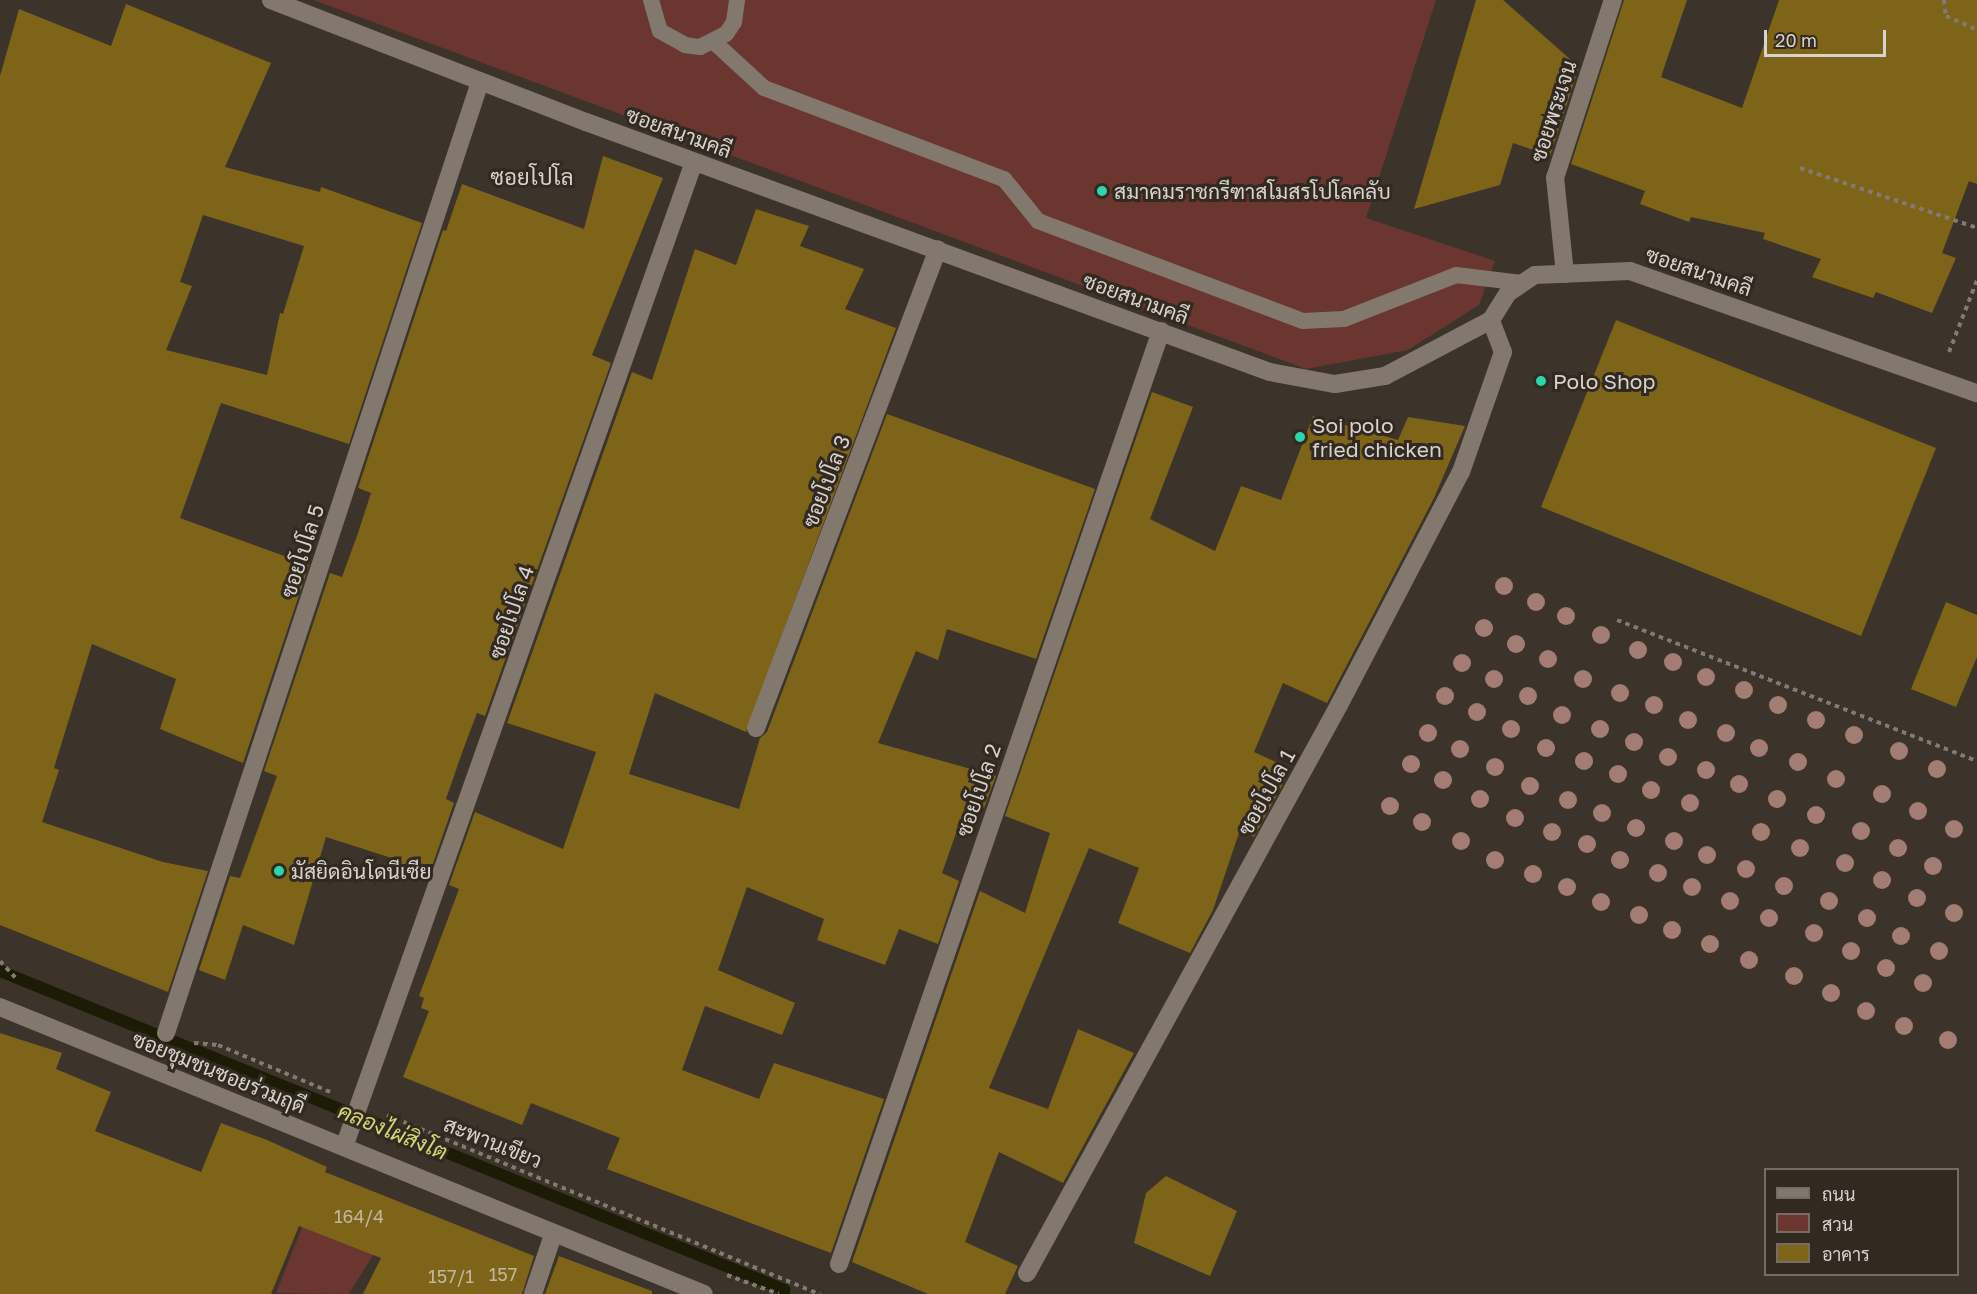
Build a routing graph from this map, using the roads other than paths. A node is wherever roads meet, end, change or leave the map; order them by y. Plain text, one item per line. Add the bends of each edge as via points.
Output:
1 (271, 0) edge
2 (651, 0) edge
3 (737, 0) edge
4 (1613, 0) edge
5 (714, 42) junction
6 (480, 82) junction
7 (694, 162) junction
8 (938, 249) junction
9 (1564, 274) junction
10 (1522, 282) junction
11 (1491, 320) junction
12 (1161, 331) junction
13 (1977, 393) edge
14 (756, 728) dead end
15 (0, 1007) edge
16 (166, 1034) dead end
17 (344, 1147) junction
18 (553, 1234) junction
19 (839, 1264) dead end
20 (1027, 1273) dead end
21 (533, 1294) edge
22 (704, 1294) edge

1 - 6 street, ซอยสนามคลี
2 - 5 lane via 660,31 671,40 692,46
3 - 5 lane via 734,22
4 - 9 street, ซอยพระเจน via 1555,178
5 - 10 lane via 764,88 1004,179 1038,221 1304,321 1344,319 1456,275
6 - 7 street, ซอยสนามคลี
6 - 16 street, ซอยโปโล 5
7 - 8 street, ซอยสนามคลี
7 - 17 street, ซอยโปโล 4
8 - 12 street, ซอยสนามคลี
8 - 14 street, ซอยโปโล 3
9 - 10 street, ซอยสนามคลี via 1535,275
9 - 13 street, ซอยสนามคลี via 1630,271
10 - 11 street, ซอยสนามคลี via 1508,293
11 - 12 street, ซอยสนามคลี via 1385,376 1335,384 1270,372
11 - 20 street, ซอยโปโล 1 via 1503,352 1461,472 1333,715
12 - 19 street, ซอยโปโล 2
15 - 17 street, ซอยชุมชนซอยร่วมฤดี
17 - 18 street, ซอยชุมชนซอยร่วมฤดี
18 - 21 street
18 - 22 street, ซอยชุมชนซอยร่วมฤดี

